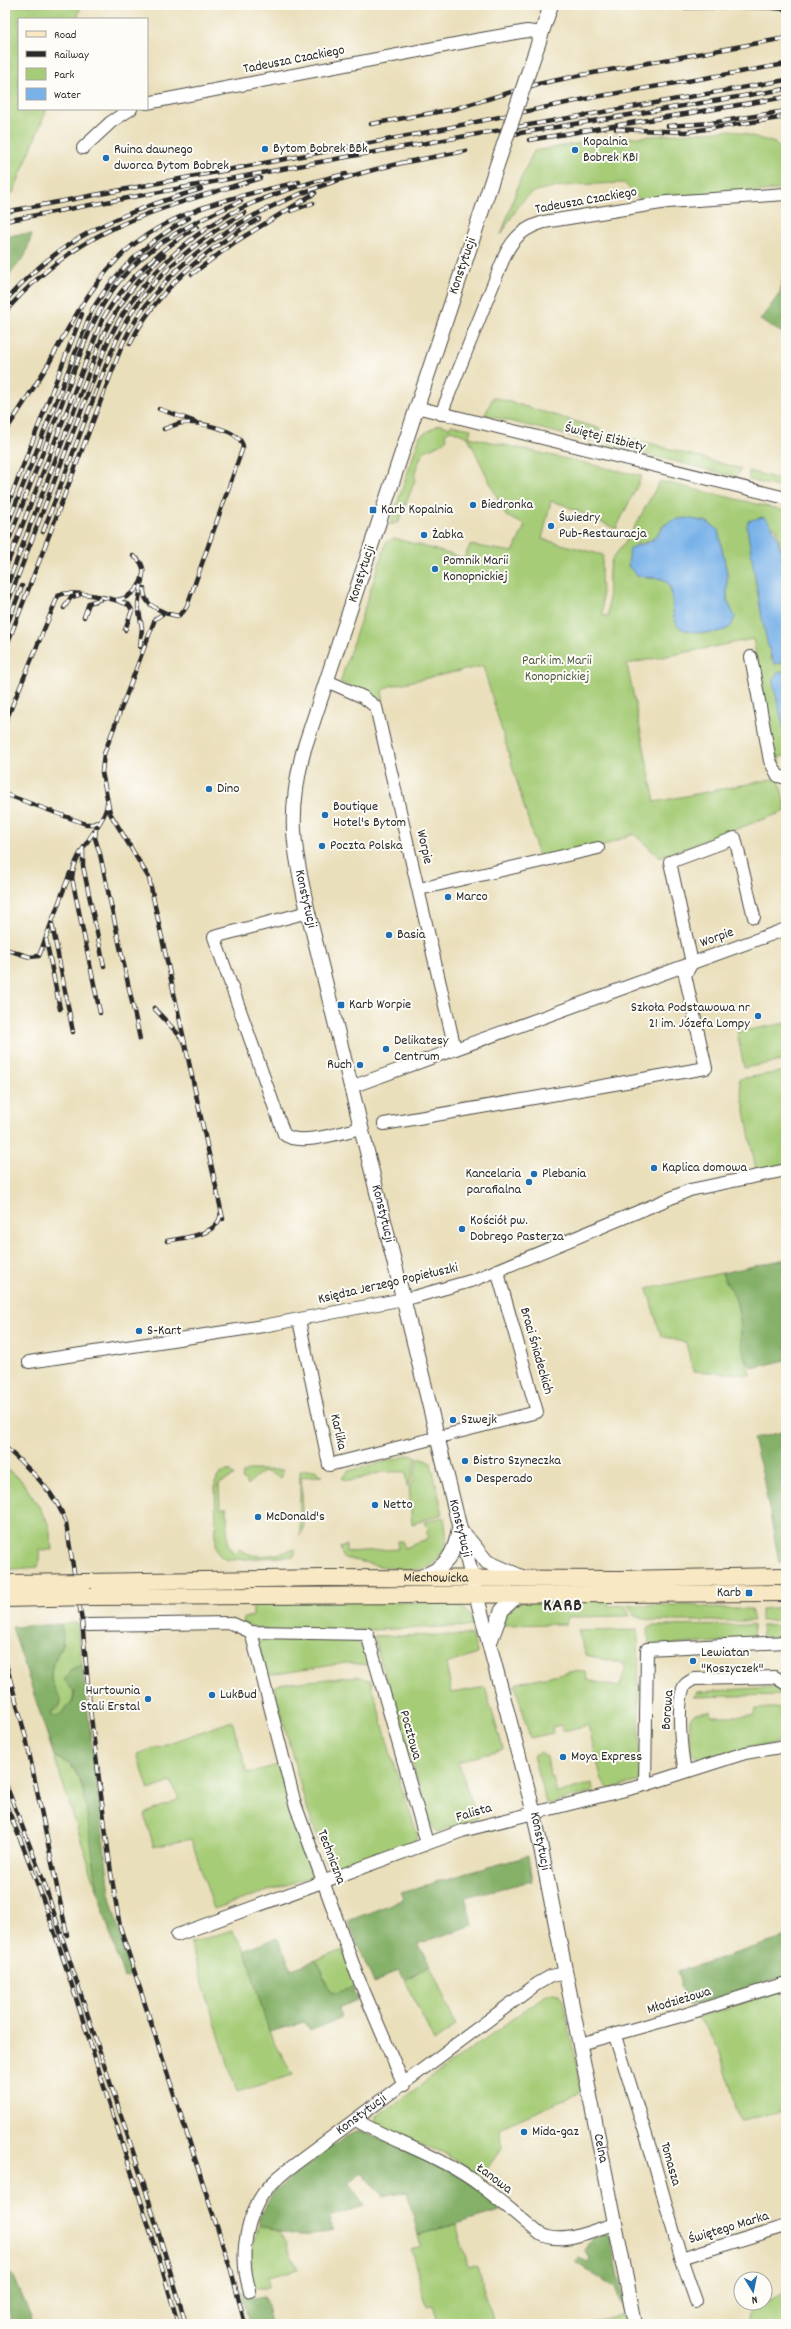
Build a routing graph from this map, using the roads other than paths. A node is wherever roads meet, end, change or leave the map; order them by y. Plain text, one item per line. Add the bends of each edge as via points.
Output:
1 (551, 5) edge
2 (542, 33) junction
3 (148, 103) edge
4 (129, 110) edge
5 (83, 148) dead end
6 (786, 194) edge
7 (416, 408) junction
8 (441, 414) junction
9 (786, 498) edge
10 (751, 657) dead end
11 (327, 681) junction
12 (786, 778) edge
13 (598, 848) dead end
14 (419, 889) junction
15 (308, 912) junction
16 (754, 917) dead end
17 (786, 929) edge
18 (692, 963) junction
19 (455, 1049) junction
20 (351, 1087) junction
21 (384, 1124) dead end
22 (361, 1128) junction
23 (786, 1170) edge
24 (497, 1270) junction
25 (404, 1299) junction
26 (298, 1320) junction
27 (29, 1362) dead end
28 (438, 1437) junction
29 (460, 1526) junction
30 (786, 1576) edge
31 (412, 1578) junction
32 (472, 1578) junction
33 (524, 1578) junction
34 (5, 1583) edge
35 (786, 1593) edge
36 (476, 1594) junction
37 (520, 1594) junction
38 (5, 1598) edge
39 (88, 1625) dead end
40 (251, 1632) junction
41 (490, 1642) junction
42 (786, 1642) edge
43 (786, 1684) edge
44 (786, 1746) edge
45 (685, 1770) junction
46 (645, 1785) junction
47 (534, 1813) junction
48 (427, 1843) junction
49 (324, 1881) junction
50 (177, 1935) dead end
51 (566, 1973) junction
52 (786, 1983) edge
53 (615, 2036) junction
54 (580, 2044) junction
55 (404, 2085) junction
56 (356, 2120) junction
57 (615, 2224) junction
58 (786, 2226) edge
59 (680, 2258) junction
60 (250, 2291) dead end
61 (696, 2301) dead end
62 (635, 2324) edge

1 - 2 street, Konstytucji
2 - 3 street, Tadeusza Czackiego via 527,31 476,40
2 - 7 street, Konstytucji, bridge
4 - 5 street via 111,122
6 - 8 street, Tadeusza Czackiego via 661,203 544,222 528,227 512,241 505,255
7 - 8 street, Świętej Elżbiety
7 - 11 street, Konstytucji
8 - 9 street, Świętej Elżbiety
10 - 12 street via 770,761 778,776
11 - 14 street, Worpie via 363,697 376,707
11 - 15 street, Konstytucji via 304,749 294,797 293,844
13 - 14 street
14 - 19 street, Worpie
15 - 20 street, Konstytucji
15 - 22 street via 214,937 284,1134 292,1139 305,1140
16 - 18 street via 735,838 670,862
17 - 18 street, Worpie
18 - 19 street, Worpie
18 - 21 street via 685,975 706,1068
19 - 20 street, Worpie
20 - 22 street, Konstytucji
22 - 25 street, Konstytucji
23 - 24 street, Księdza Jerzego Popiełuszki via 690,1190
24 - 25 street, Księdza Jerzego Popiełuszki via 474,1280
24 - 28 street, Braci Śniadeckich via 537,1412
25 - 26 street, Księdza Jerzego Popiełuszki
25 - 28 street, Konstytucji
26 - 27 street, Księdza Jerzego Popiełuszki
26 - 28 street, Karlika via 329,1465
28 - 29 street, Konstytucji
29 - 31 street via 457,1542 447,1562 436,1572
29 - 32 street, Konstytucji
29 - 33 street via 469,1542 487,1562
30 - 33 main road, Miechowicka via 677,1579
31 - 32 main road, Miechowicka
31 - 34 main road, Miechowicka, bridge
32 - 33 main road, Miechowicka
32 - 36 street, Konstytucji
35 - 37 main road, Miechowicka
36 - 37 main road, Miechowicka
36 - 38 main road, Miechowicka, bridge
36 - 41 street, Konstytucji
37 - 41 street via 502,1610
39 - 40 street via 231,1623
40 - 48 street, Pocztowa via 367,1634
40 - 49 street, Techniczna via 295,1804
41 - 47 street, Konstytucji
42 - 46 street via 647,1649
43 - 45 street, Borowa via 775,1677 694,1679 686,1683 683,1688 681,1714 682,1757
44 - 45 street, Falista via 745,1753
45 - 46 street, Falista
46 - 47 street, Falista
47 - 48 street, Falista
47 - 51 street, Konstytucji
48 - 49 street, Falista
49 - 50 street, Falista
49 - 55 street, Techniczna via 357,1975
51 - 54 street, Celna
51 - 55 street, Konstytucji via 551,1976 537,1984
52 - 53 street, Młodzieżowa
53 - 54 street, Młodzieżowa
53 - 59 street, Tomasza via 650,2148
54 - 57 street, Celna
55 - 56 street, Konstytucji
56 - 57 street, Łanowa via 374,2131 445,2163 474,2181 540,2234 551,2239 564,2239
56 - 60 street, Konstytucji via 286,2171 259,2200 249,2225 244,2249
57 - 62 street, Celna
58 - 59 street, Świętego Marka
59 - 61 street, Tomasza

